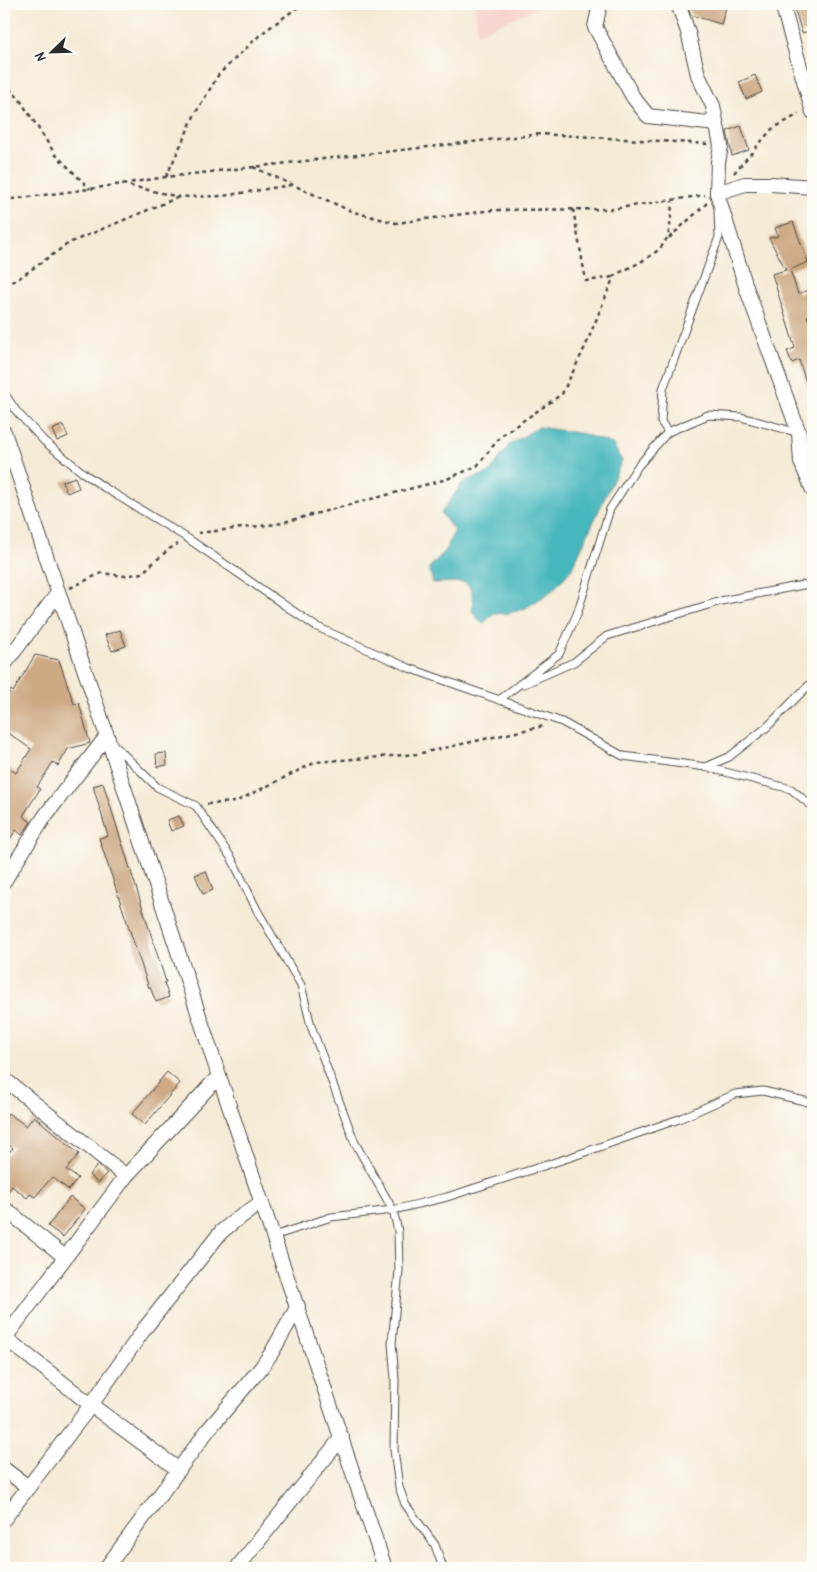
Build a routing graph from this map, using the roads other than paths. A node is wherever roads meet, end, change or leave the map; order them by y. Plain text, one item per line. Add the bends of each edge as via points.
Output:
1 (600, 4) edge
2 (678, 4) edge
3 (782, 4) edge
4 (812, 110) edge
5 (716, 124) junction
6 (813, 187) edge
7 (717, 194) junction
8 (4, 394) edge
9 (813, 431) edge
10 (4, 432) edge
11 (668, 432) junction
12 (799, 433) junction
13 (813, 445) edge
14 (801, 462) junction
15 (813, 490) edge
16 (813, 583) edge
17 (58, 594) junction
18 (4, 665) edge
19 (813, 681) edge
20 (513, 690) junction
21 (499, 700) junction
22 (108, 738) junction
23 (706, 767) junction
24 (813, 807) edge
25 (4, 881) edge
26 (219, 1076) junction
27 (4, 1080) edge
28 (813, 1103) edge
29 (126, 1176) junction
30 (262, 1202) junction
31 (4, 1208) edge
32 (393, 1210) junction
33 (274, 1236) junction
34 (65, 1257) junction
35 (298, 1306) junction
36 (4, 1338) edge
37 (91, 1405) junction
38 (342, 1436) junction
39 (4, 1469) edge
40 (179, 1470) junction
41 (28, 1487) junction
42 (4, 1519) edge
43 (106, 1568) edge
44 (237, 1568) edge
45 (385, 1568) edge
46 (443, 1568) edge

1 - 5 street via 595,27 633,97 648,116
2 - 5 street via 698,75 713,106
3 - 4 street
5 - 7 street via 721,146
6 - 7 street via 745,184
7 - 11 lane via 719,237 663,390 661,422
7 - 12 street via 746,287
8 - 21 lane via 44,441 82,472 187,538 315,626 409,668
9 - 12 street
10 - 17 street
11 - 12 lane via 708,415 741,417
11 - 20 lane via 638,466 610,509 577,614 558,654
12 - 14 street
13 - 14 street
14 - 15 street
16 - 20 lane via 721,601 607,636 574,662
17 - 18 street
17 - 22 street
19 - 23 lane via 767,728 729,757
20 - 21 lane
21 - 23 lane via 562,722 623,756
22 - 25 street via 45,816
22 - 26 street
22 - 32 lane via 158,786 196,806 232,859 257,910 301,985 311,1026 355,1143
23 - 24 lane via 791,789
26 - 29 street
26 - 30 street
27 - 29 street
28 - 32 lane via 763,1091 735,1094 679,1119 571,1157 446,1197
29 - 34 street
30 - 33 street
30 - 37 street via 221,1232 145,1328
31 - 34 street
32 - 33 lane via 330,1217
32 - 46 lane via 398,1231 399,1271 392,1343 394,1450 399,1487 405,1504 434,1545
33 - 35 street
34 - 36 street
35 - 38 street
35 - 40 street via 261,1368
36 - 37 street
37 - 40 street
37 - 41 street
38 - 44 street
38 - 45 street
39 - 41 street
40 - 43 street
41 - 42 street

